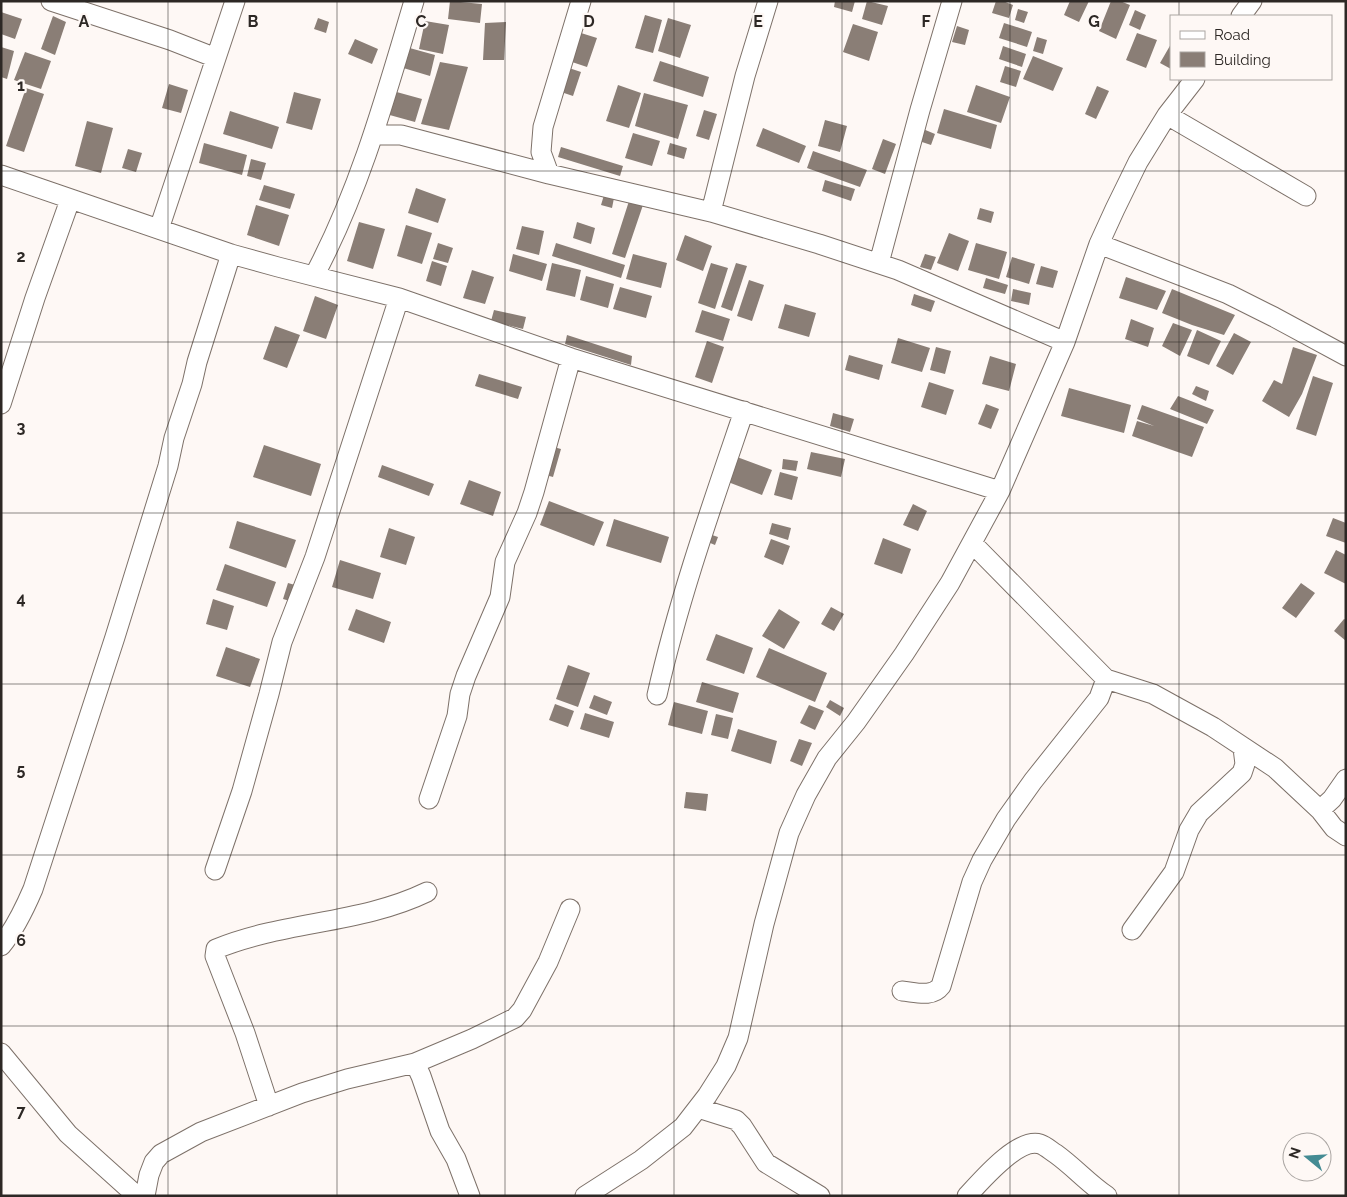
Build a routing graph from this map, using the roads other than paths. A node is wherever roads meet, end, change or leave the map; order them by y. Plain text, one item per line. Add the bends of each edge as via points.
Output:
1 (51, 1) edge
2 (235, 1) edge
3 (414, 1) edge
4 (582, 1) edge
5 (768, 1) edge
6 (952, 1) edge
7 (1252, 1) edge
8 (1242, 15) edge
9 (216, 58) junction
10 (1194, 80) edge
11 (1167, 115) junction
12 (374, 135) junction
13 (541, 152) junction
14 (526, 168) junction
15 (549, 174) junction
16 (1, 175) edge
17 (1306, 196) dead end
18 (70, 200) junction
19 (711, 212) junction
20 (159, 229) junction
21 (1099, 244) junction
22 (231, 254) junction
23 (879, 263) junction
24 (314, 276) junction
25 (399, 298) junction
26 (1066, 342) junction
27 (1346, 356) edge
28 (571, 358) junction
29 (1, 404) edge
30 (744, 411) junction
31 (1000, 491) junction
32 (972, 543) junction
33 (1106, 679) junction
34 (656, 695) dead end
35 (1243, 748) junction
36 (1346, 779) edge
37 (429, 799) dead end
38 (1320, 810) junction
39 (1346, 836) edge
40 (215, 870) dead end
41 (427, 892) dead end
42 (570, 909) dead end
43 (1132, 930) dead end
44 (1, 946) edge
45 (902, 991) dead end
46 (1, 1053) edge
47 (415, 1063) junction
48 (270, 1106) junction
49 (698, 1108) junction
50 (592, 1194) edge
51 (137, 1196) edge
52 (145, 1196) edge
53 (470, 1196) edge
54 (820, 1196) edge
55 (967, 1196) edge
56 (1107, 1196) edge

1 - 9 street
2 - 9 street
3 - 12 street
4 - 13 street via 543,126
5 - 19 street via 745,76
6 - 23 street
7 - 8 street
9 - 20 street
10 - 11 street
11 - 17 street
11 - 21 street via 1138,162
12 - 14 street via 401,135
12 - 24 street via 327,252
13 - 14 street
13 - 15 street
14 - 15 street
15 - 19 street
16 - 18 street
18 - 20 street
18 - 29 street
19 - 23 street
20 - 22 street
21 - 26 street
21 - 27 street via 1228,294
22 - 24 street
22 - 44 street via 115,637 34,889 11,934
23 - 26 street
24 - 25 street
25 - 28 street
25 - 40 street via 315,557 282,642 242,791
26 - 31 street
28 - 30 street
28 - 37 street via 527,513 505,562 500,596 466,676 457,716
30 - 31 street
30 - 34 street via 698,543
31 - 32 street
32 - 33 street
32 - 49 street via 904,654 827,758 806,796 787,842 738,1038 726,1066
33 - 35 street via 1153,694 1213,727
33 - 45 street via 1099,698 1033,780 982,860 972,882 941,986 931,994
35 - 38 street via 1275,768
35 - 43 street via 1245,764 1242,773 1199,813 1189,830 1174,872
36 - 38 street
38 - 39 street via 1334,828
41 - 48 street via 382,909 274,932 216,949 215,956
42 - 47 street via 548,962 515,1018
46 - 51 street via 68,1134
47 - 48 street via 347,1079
47 - 53 street via 440,1131 456,1159
48 - 52 street via 201,1132 161,1154 149,1175
49 - 50 street via 683,1127
49 - 54 street via 736,1120 766,1163
55 - 56 street via 1010,1153 1037,1143

